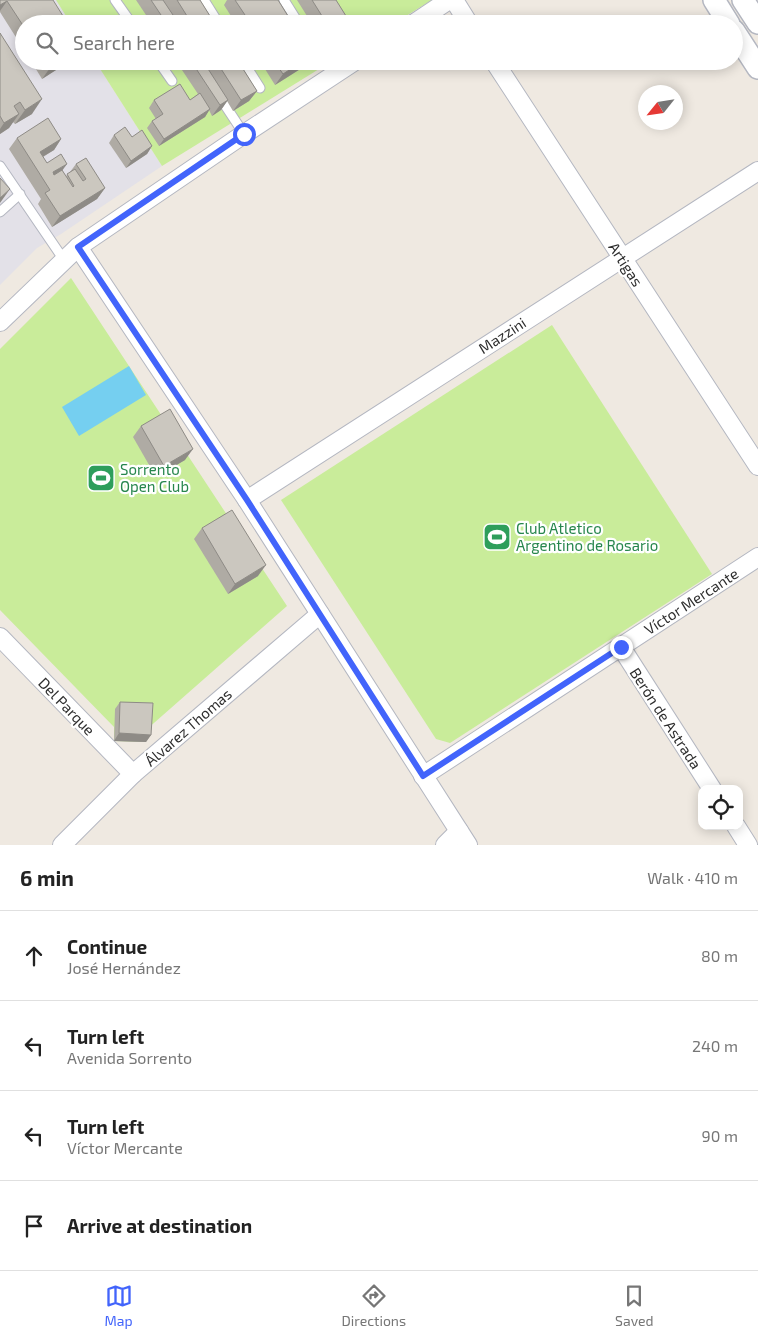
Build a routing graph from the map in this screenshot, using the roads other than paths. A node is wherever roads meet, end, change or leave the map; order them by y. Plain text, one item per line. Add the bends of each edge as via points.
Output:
1 (116, 0) edge
2 (204, 0) edge
3 (284, 0) edge
4 (449, 0) edge
5 (454, 0) edge
6 (714, 0) edge
7 (743, 0) edge
8 (126, 15) edge
9 (214, 15) edge
10 (293, 15) edge
11 (426, 15) edge
12 (463, 15) edge
13 (723, 15) edge
14 (758, 24) edge
15 (743, 46) edge
16 (758, 68) edge
17 (164, 70) edge
18 (249, 70) edge
19 (341, 70) edge
20 (500, 70) edge
21 (172, 81) dead end
22 (260, 88) dead end
23 (216, 91) edge
24 (244, 134) junction
25 (0, 166) edge
26 (758, 171) edge
27 (20, 194) junction
28 (0, 212) edge
29 (78, 247) junction
30 (622, 258) junction
31 (64, 260) junction
32 (0, 322) edge
33 (758, 466) edge
34 (247, 500) junction
35 (758, 557) edge
36 (320, 614) junction
37 (0, 637) edge
38 (621, 647) junction
39 (133, 774) junction
40 (423, 776) junction
41 (709, 785) edge
42 (739, 830) edge
43 (463, 838) edge
44 (62, 845) edge
45 (445, 845) edge
46 (748, 845) edge

1 - 8 lane
2 - 9 lane
3 - 10 lane
4 - 11 street
5 - 12 street
6 - 13 street
7 - 14 street
15 - 16 street
17 - 21 lane
18 - 22 lane
19 - 24 street
20 - 30 street, Artigas
23 - 24 lane
24 - 29 street
25 - 27 lane
26 - 30 street, Mazzini
27 - 28 lane
27 - 31 lane
29 - 31 street
29 - 34 street
30 - 33 street, Artigas
30 - 34 street, Mazzini
31 - 32 street
34 - 36 street
35 - 38 street, Víctor Mercante
36 - 39 street, Álvarez Thomas
36 - 40 street
37 - 39 street, Del Parque
38 - 40 street, Víctor Mercante
38 - 41 street, Berón de Astrada
39 - 44 street, Álvarez Thomas
40 - 43 street
42 - 46 street
43 - 45 street

